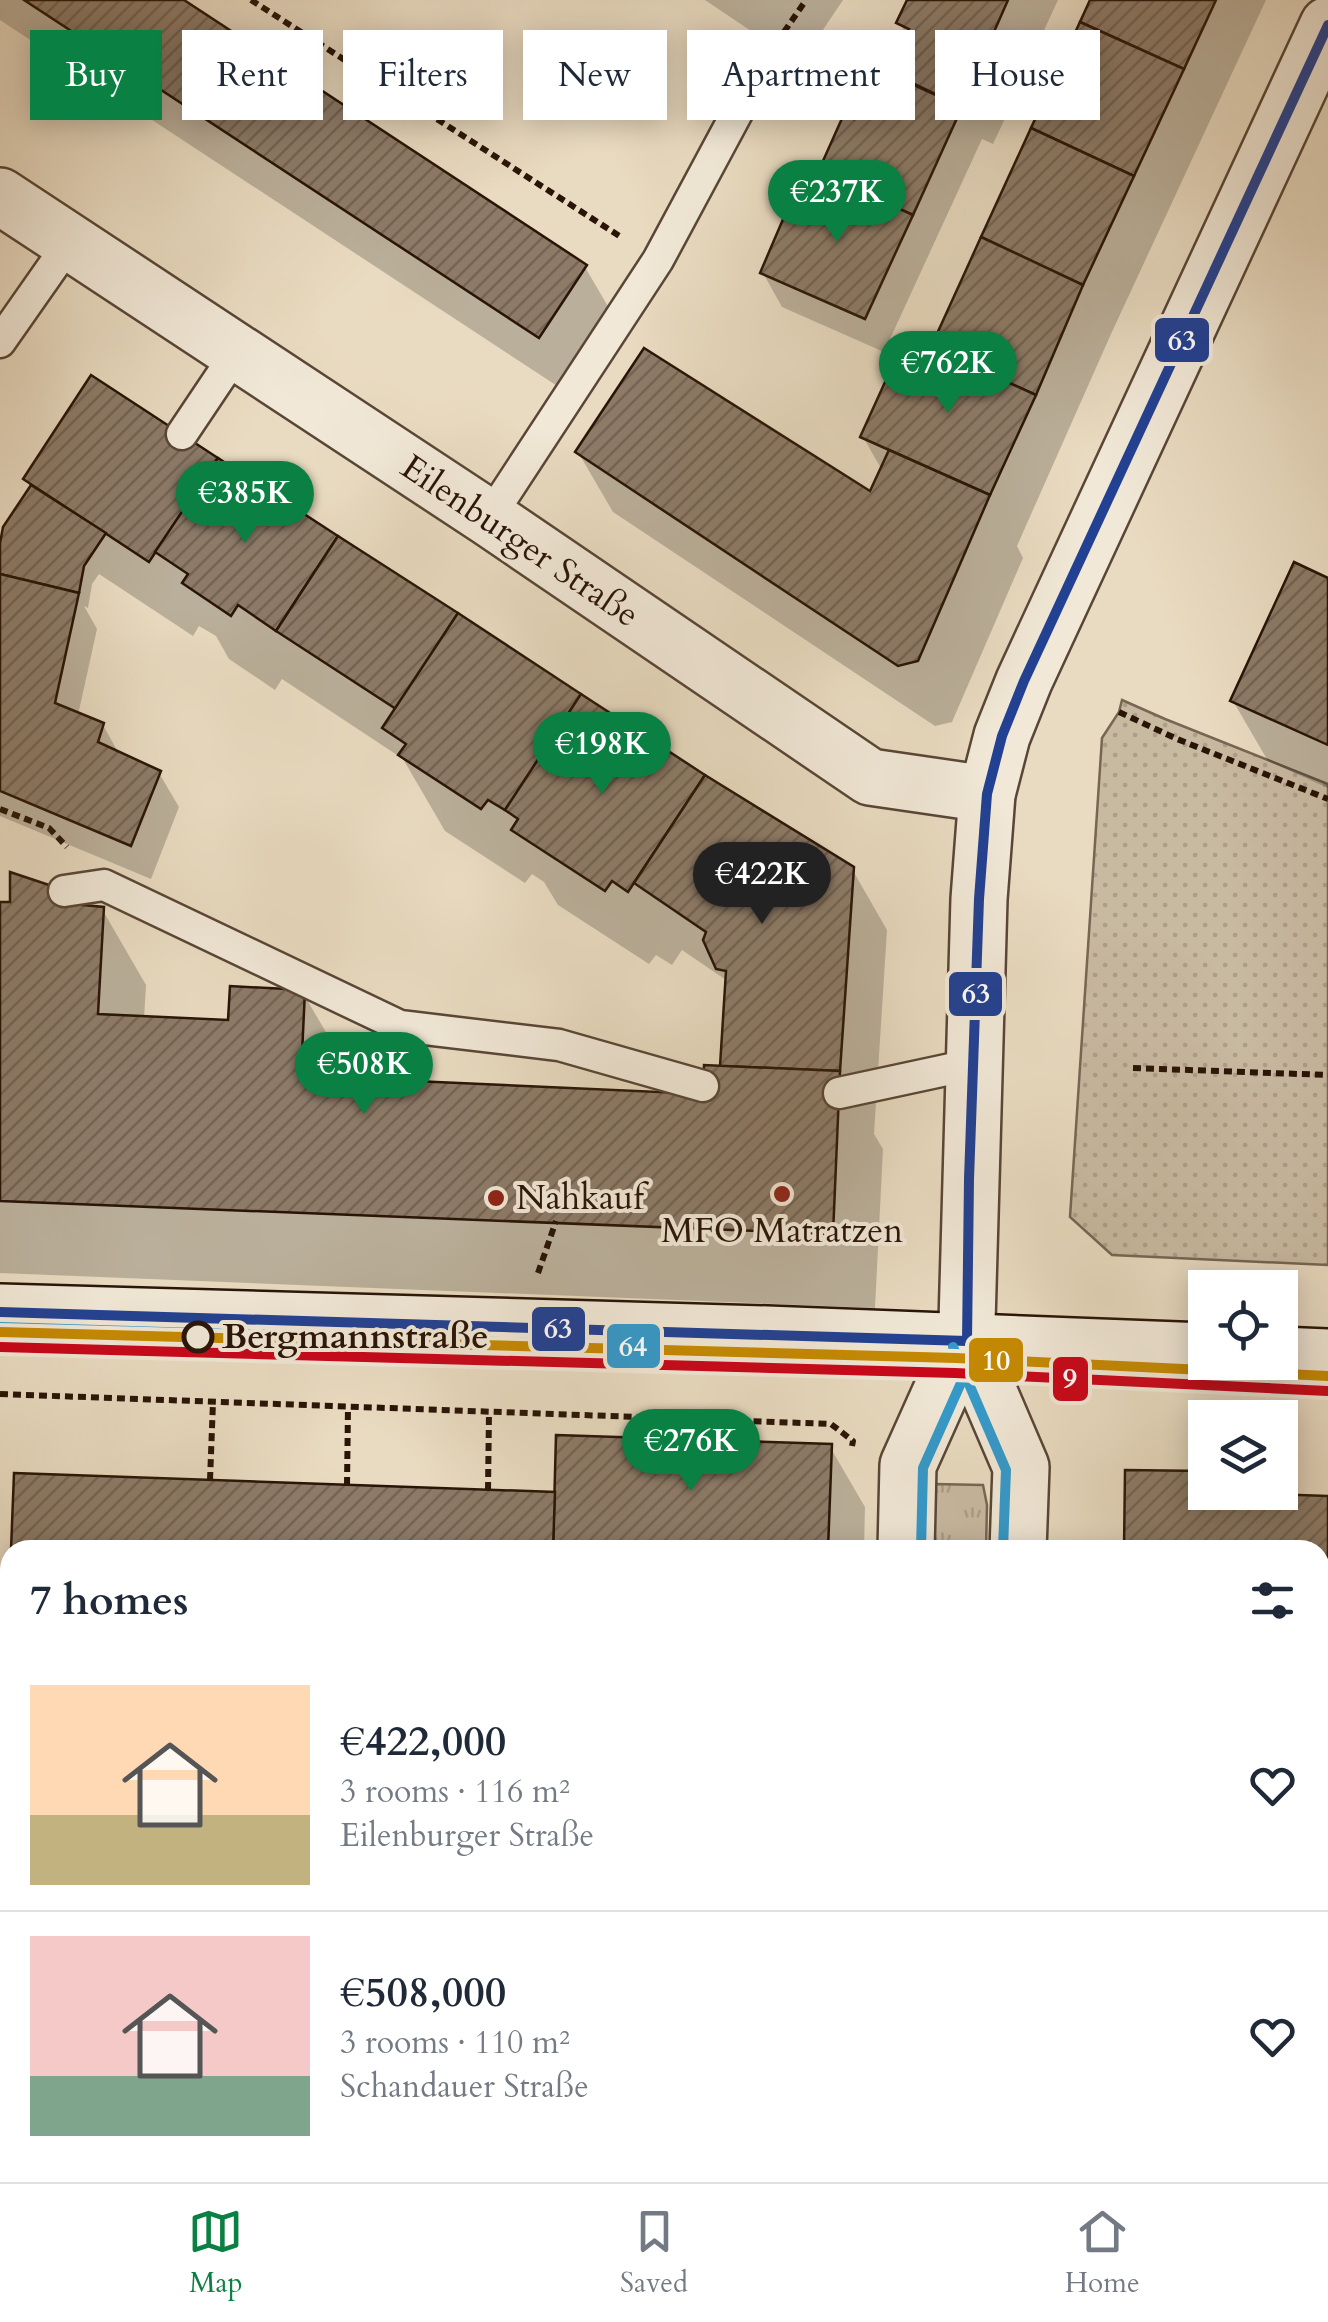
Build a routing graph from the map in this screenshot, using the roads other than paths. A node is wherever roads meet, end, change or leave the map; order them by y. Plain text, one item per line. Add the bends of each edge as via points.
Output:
1 (1328, 25) edge
2 (732, 120) edge
3 (0, 196) edge
4 (70, 242) junction
5 (0, 342) edge
6 (237, 352) junction
7 (182, 434) dead end
8 (490, 518) junction
9 (986, 794) junction
10 (64, 890) dead end
11 (974, 1064) junction
12 (703, 1086) dead end
13 (839, 1092) dead end
14 (0, 1312) edge
15 (966, 1341) junction
16 (1188, 1351) edge
17 (1298, 1356) edge
18 (1328, 1357) edge
19 (906, 1540) edge
20 (1018, 1540) edge

1 - 9 street via 1024,681
2 - 8 lane via 658,260
3 - 4 street, Eilenburger Straße
4 - 5 lane
4 - 6 street, Eilenburger Straße
6 - 7 lane
6 - 8 street, Eilenburger Straße
8 - 9 street, Eilenburger Straße via 870,778
9 - 11 street
10 - 12 lane via 104,885 400,1026 560,1045
11 - 13 lane
11 - 15 street
14 - 15 street
15 - 16 street
15 - 19 street via 908,1465
15 - 20 street via 1021,1467
17 - 18 street

